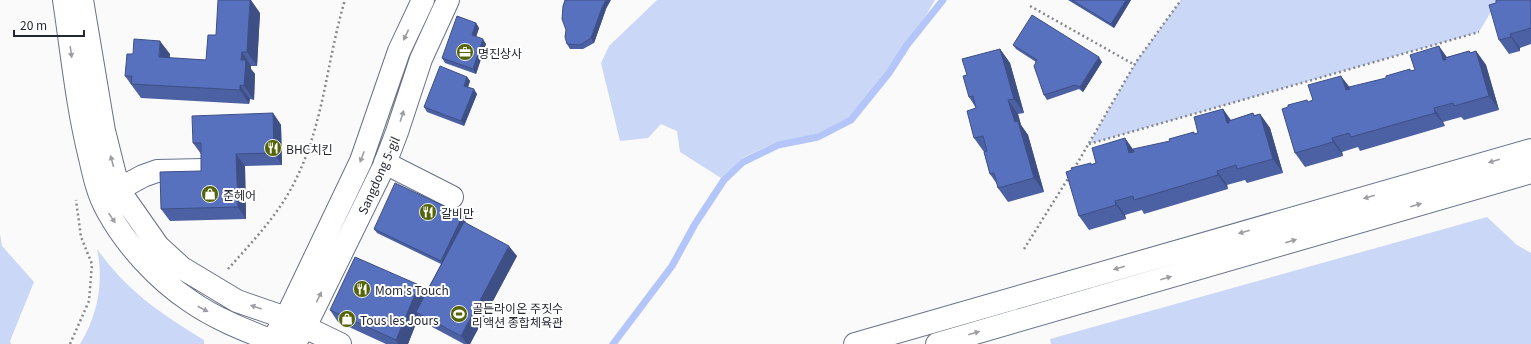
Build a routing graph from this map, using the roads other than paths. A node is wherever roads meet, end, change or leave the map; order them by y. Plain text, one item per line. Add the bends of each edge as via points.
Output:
1 (64, 0) edge
2 (82, 0) edge
3 (423, 0) edge
4 (448, 0) edge
5 (1531, 150) edge
6 (385, 163) junction
7 (203, 170) edge
8 (1531, 172) edge
9 (121, 188) junction
10 (452, 197) dead end
11 (102, 198) junction
12 (295, 330) edge
13 (274, 343) edge
14 (340, 344) edge
15 (855, 344) edge
16 (937, 344) edge

1 -> 11 street via 84,135 96,185
9 -> 2 street via 115,175 104,131
3 -> 12 street, Sangdong 5-gil via 399,51 361,161
6 -> 4 street, Sangdong 5-gil via 421,59
5 -> 15 street
6 - 10 street
12 -> 6 street, Sangdong 5-gil
7 - 9 street via 157,171
16 -> 8 street
9 - 11 street
12 -> 9 street via 237,301 182,268 158,246
11 -> 13 street via 106,210 141,258 169,285 191,302
12 - 13 street, Sangdong 5-gil
12 - 14 street

